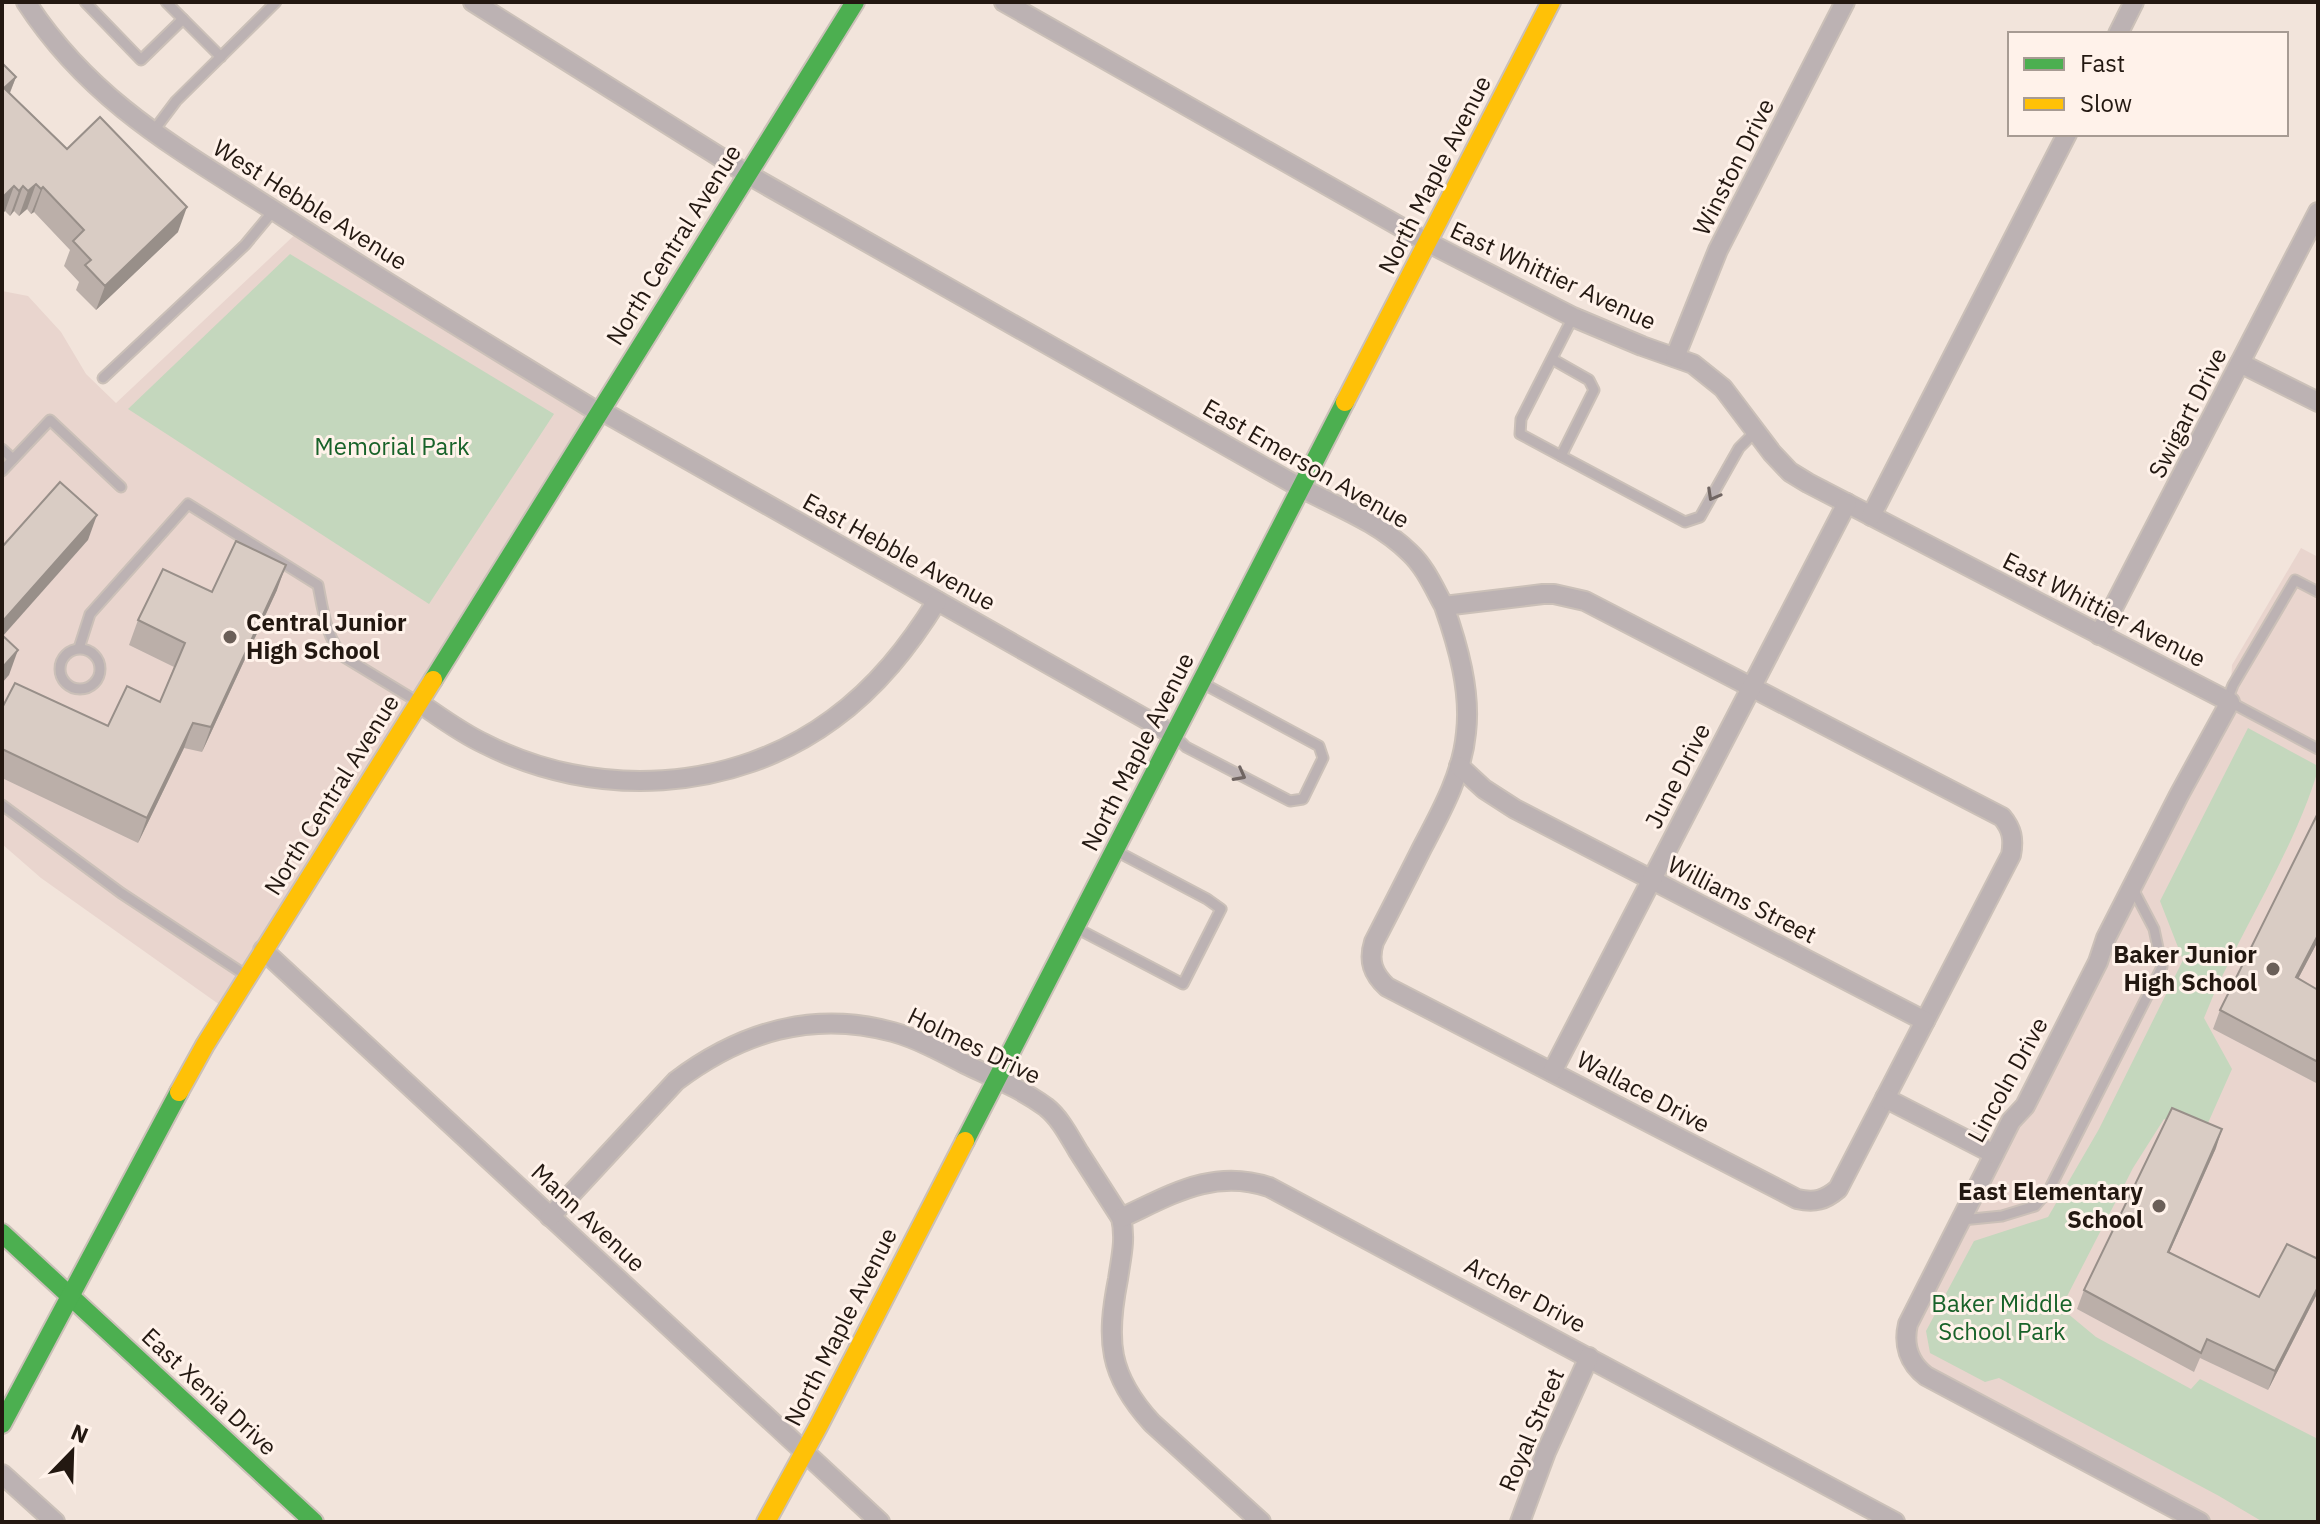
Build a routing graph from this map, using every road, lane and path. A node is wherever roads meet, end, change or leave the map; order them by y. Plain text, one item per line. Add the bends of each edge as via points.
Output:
1 (26, 2) edge
2 (85, 2) edge
3 (166, 2) edge
4 (276, 2) edge
5 (473, 2) edge
6 (855, 2) edge
7 (1004, 2) edge
8 (1551, 2) edge
9 (1845, 2) edge
10 (2134, 2) edge
11 (183, 19) junction
12 (2119, 32) edge
13 (221, 57) junction
14 (152, 133) junction
15 (2066, 136) edge
16 (747, 174) junction
17 (274, 210) junction
18 (2318, 212) edge
19 (1427, 242) junction
20 (1573, 317) junction
21 (1675, 357) junction
22 (1552, 359) junction
23 (2240, 363) junction
24 (103, 378) dead end
25 (2318, 402) edge
26 (600, 410) junction
27 (1756, 431) junction
28 (2, 449) edge
29 (1561, 456) junction
30 (13, 459) junction
31 (2, 471) edge
32 (121, 487) dead end
33 (1301, 488) junction
34 (1847, 503) junction
35 (1871, 516) junction
36 (2318, 592) edge
37 (937, 601) junction
38 (1444, 606) junction
39 (2099, 635) junction
40 (79, 648) junction
41 (1201, 682) junction
42 (1751, 686) junction
43 (2228, 701) junction
44 (418, 702) junction
45 (1174, 735) junction
46 (2318, 749) edge
47 (1459, 766) junction
48 (2, 805) edge
49 (1115, 850) junction
50 (1652, 880) junction
51 (2132, 887) junction
52 (1075, 928) junction
53 (263, 950) junction
54 (247, 976) junction
55 (1925, 1021) junction
56 (1552, 1072) junction
57 (996, 1079) junction
58 (1885, 1098) junction
59 (1994, 1154) junction
60 (550, 1217) junction
61 (1121, 1218) junction
62 (1961, 1220) junction
63 (2, 1233) edge
64 (71, 1297) junction
65 (1589, 1357) junction
66 (3, 1420) edge
67 (804, 1450) junction
68 (2, 1474) edge
69 (55, 1522) edge
70 (314, 1522) edge
71 (766, 1522) edge
72 (880, 1522) edge
73 (1261, 1522) edge
74 (1520, 1522) edge
75 (1895, 1522) edge
76 (2200, 1522) edge

1 - 14 street, West Hebble Avenue via 81,73
2 - 11 lane via 141,60
3 - 11 lane
4 - 13 lane
5 - 16 street, East Emerson Avenue
6 - 16 main road, North Central Avenue
7 - 19 street, East Whittier Avenue
8 - 19 main road, North Maple Avenue
9 - 21 street, Winston Drive via 1718,250
10 - 12 street
11 - 13 lane
13 - 14 lane
14 - 17 street, West Hebble Avenue
15 - 35 street
16 - 26 main road, North Central Avenue
16 - 33 street, East Emerson Avenue
17 - 24 lane via 245,245
17 - 26 street, West Hebble Avenue
18 - 23 street, Swigart Drive
19 - 20 street, East Whittier Avenue
19 - 33 main road, North Maple Avenue
20 - 21 street, East Whittier Avenue
20 - 22 lane
21 - 27 street, East Whittier Avenue via 1711,377
22 - 29 lane via 1589,380 1594,390
22 - 29 lane via 1521,419 1520,434
23 - 25 street
23 - 39 street, Swigart Drive
26 - 37 street, East Hebble Avenue
26 - 44 main road, North Central Avenue
27 -> 29 lane via 1739,448 1700,517 1685,522
27 - 34 street, East Whittier Avenue via 1790,472
28 - 30 lane
30 - 31 lane
30 - 32 lane via 50,420
33 - 38 street, East Emerson Avenue via 1391,537 1411,554
33 - 41 main road, North Maple Avenue
34 - 35 street, East Whittier Avenue
34 - 42 street, June Drive
35 - 39 street, East Whittier Avenue
36 - 43 lane via 2295,580
37 - 44 street via 890,667 834,719 769,755 702,776 632,782 558,772 485,744
37 - 45 street, East Hebble Avenue
38 - 42 street via 1543,594 1574,597
38 - 47 street, Wallace Drive via 1464,676 1466,735
39 - 43 street, East Whittier Avenue
40 - 40 lane via 67,653 59,671 70,687 83,689 95,683 100,664 92,652
40 - 44 lane via 90,614 188,504 318,585 337,649
41 - 45 main road, North Maple Avenue
45 -> 41 lane via 1186,747 1290,801 1303,799 1323,758 1319,746
42 - 50 street, June Drive
42 - 55 street, Wallace Drive via 1970,799 2008,825 2011,855
43 - 46 lane
43 - 51 street, Lincoln Drive
44 - 53 main road, North Central Avenue
45 - 49 main road, North Maple Avenue
47 - 50 street, Williams Street via 1508,805
47 - 56 street, Wallace Drive via 1374,942 1372,965 1387,987
48 - 54 lane via 121,893
49 - 52 main road, North Maple Avenue
49 - 52 lane via 1221,909 1183,984
50 - 55 street, Williams Street
50 - 56 street, June Drive
51 - 59 street, Lincoln Drive via 2025,1106
51 - 62 lane via 2154,929 2162,967 2049,1190 2035,1206
52 - 57 main road, North Maple Avenue
53 - 54 main road, North Central Avenue
53 - 60 street, Mann Avenue
54 - 64 main road, North Central Avenue via 138,1165
55 - 58 street, Wallace Drive
56 - 58 street, Wallace Drive via 1809,1202 1838,1189
57 - 60 street, Holmes Drive via 918,1041 871,1027 817,1023 762,1033 718,1052 676,1081
57 - 61 street, Holmes Drive via 1046,1107
57 - 67 main road, North Maple Avenue
58 - 59 street
59 - 62 street, Lincoln Drive
60 - 67 street, Mann Avenue
61 - 65 street, Archer Drive via 1203,1182 1260,1184
61 - 73 street via 1124,1244 1110,1318 1121,1379 1152,1423
62 - 76 street, Lincoln Drive via 1908,1324 1908,1353 1919,1370
63 - 64 main road, East Xenia Drive
64 - 66 main road, North Central Avenue
64 - 70 main road, East Xenia Drive
65 - 74 street, Royal Street
65 - 75 street, Archer Drive
67 - 71 main road, North Maple Avenue
67 - 72 street, Mann Avenue
68 - 69 street

